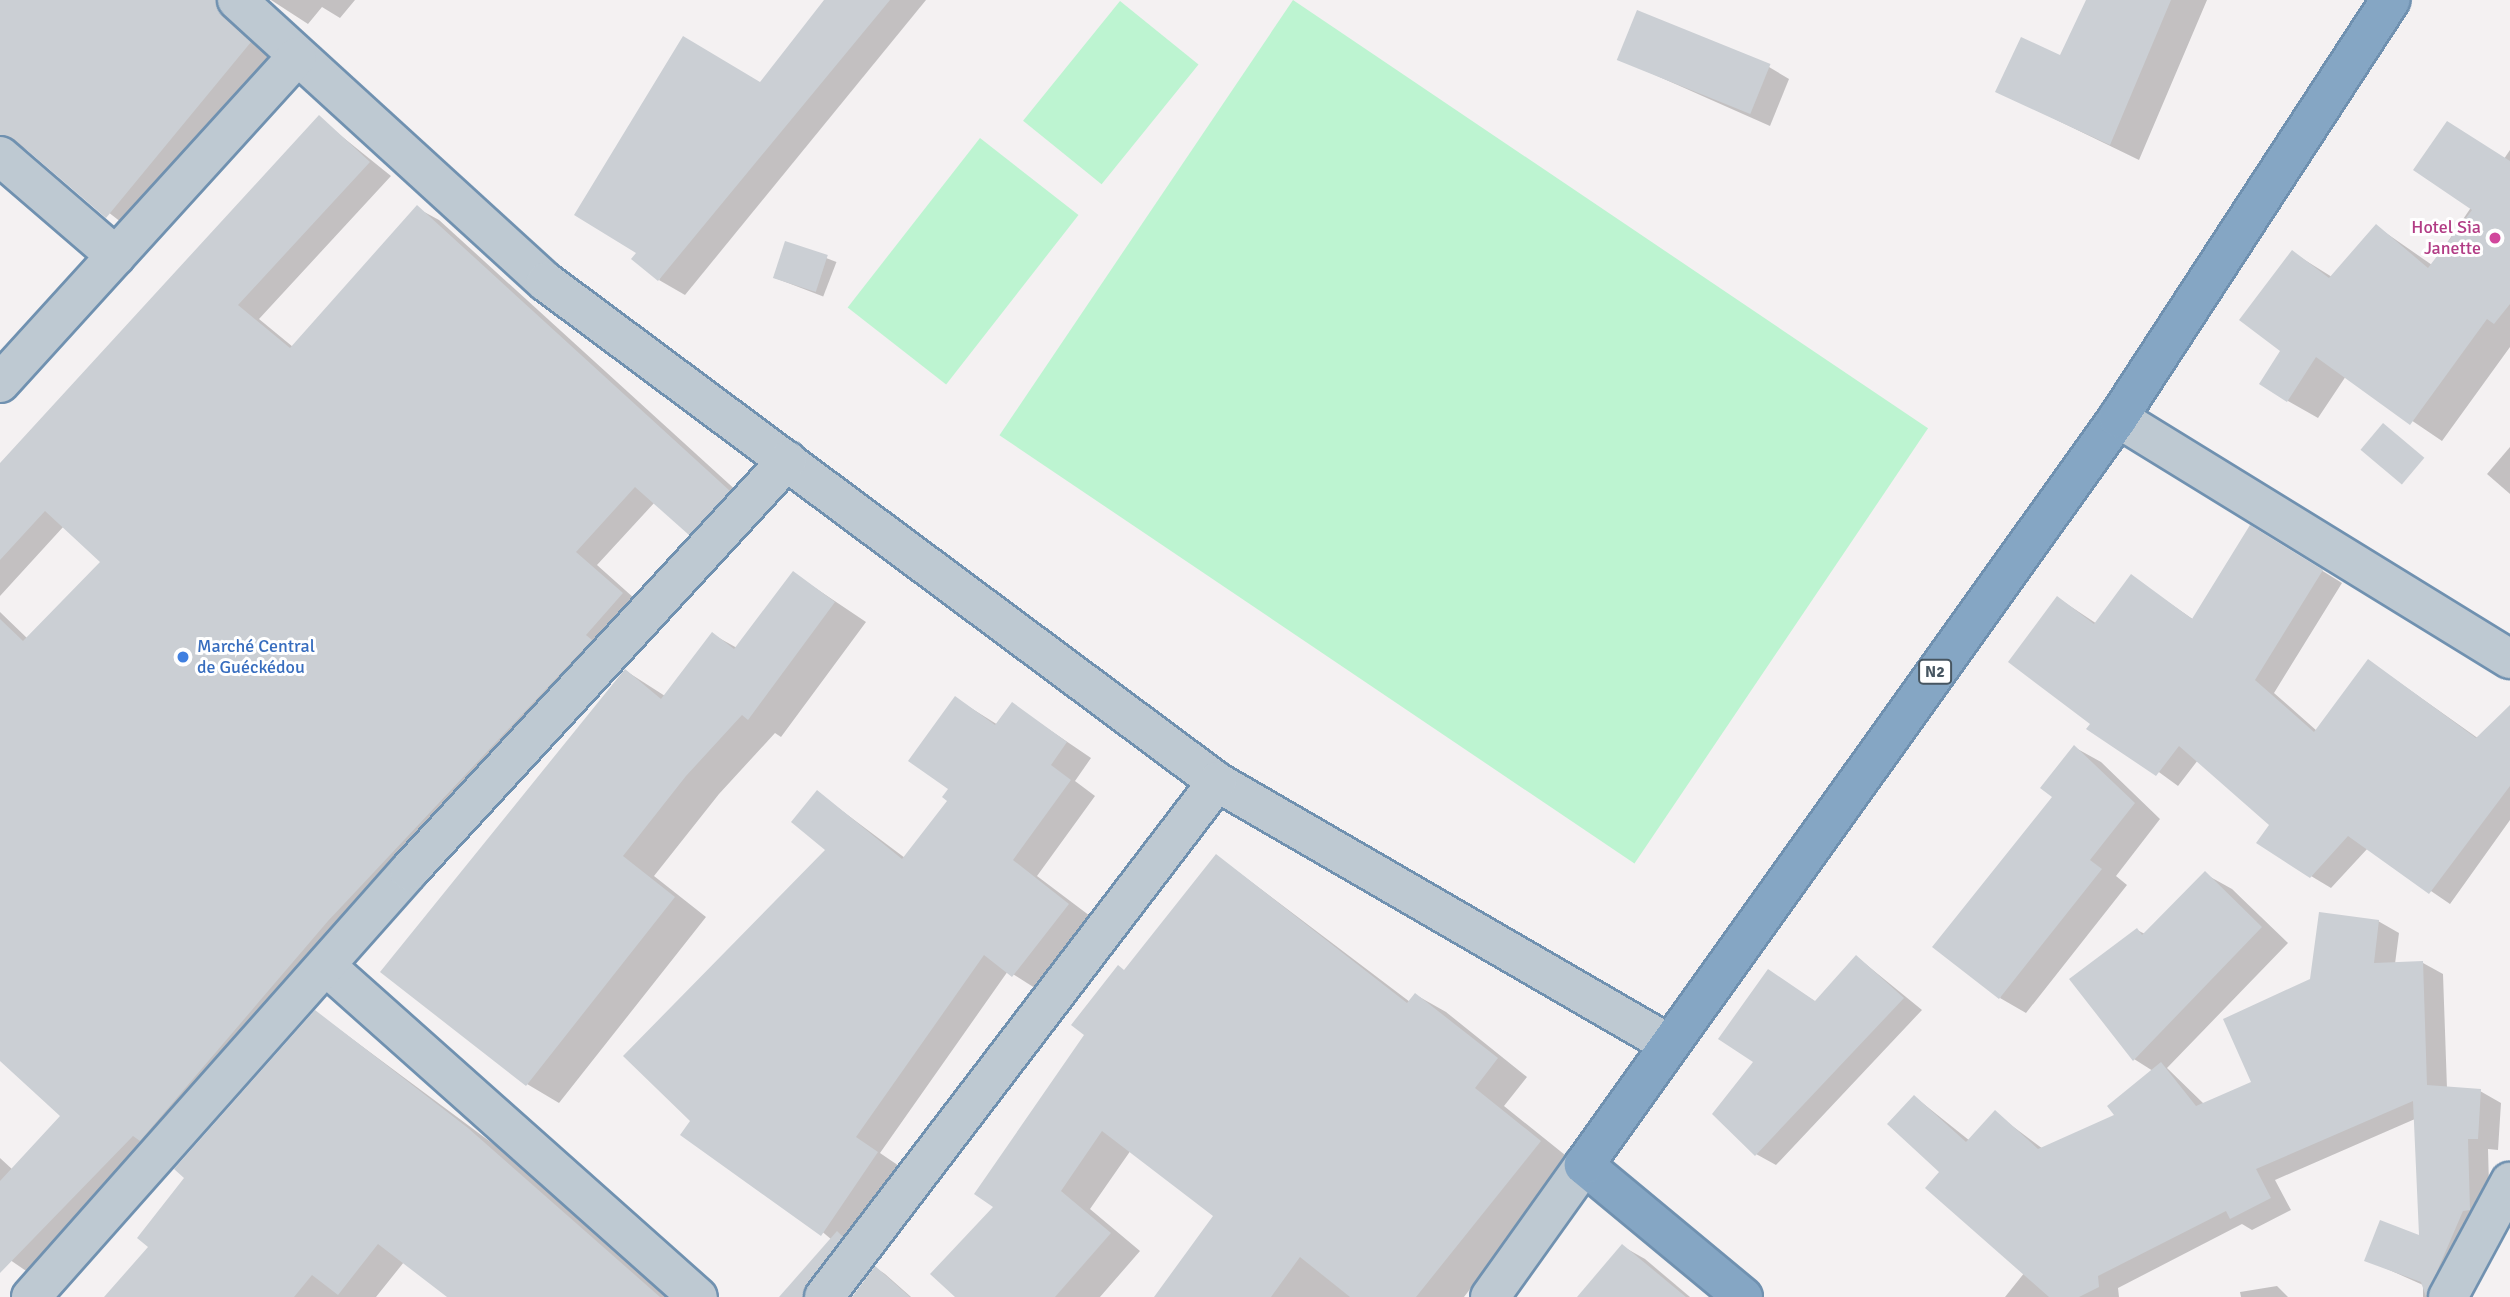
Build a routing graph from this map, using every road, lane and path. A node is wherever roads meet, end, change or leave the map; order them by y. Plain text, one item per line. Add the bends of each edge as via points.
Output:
1 (237, 0) edge
2 (2390, 0) edge
3 (297, 57) junction
4 (0, 156) edge
5 (116, 256) junction
6 (0, 383) edge
7 (2118, 418) junction
8 (787, 461) junction
9 (2510, 659) edge
10 (1217, 782) junction
11 (326, 966) junction
12 (1667, 1043) junction
13 (1584, 1166) junction
14 (2510, 1182) edge
15 (31, 1297) edge
16 (698, 1297) edge
17 (824, 1297) edge
18 (1490, 1297) edge
19 (1743, 1297) edge
20 (2448, 1297) edge

1 - 3 street
2 - 7 highway, N2
3 - 5 street
3 - 8 street via 546,282
4 - 5 street
5 - 6 street
7 - 9 street
7 - 12 highway, N2
8 - 10 street
8 - 11 street
10 - 12 street
10 - 17 street
11 - 15 street
11 - 16 street
12 - 13 highway, N2
13 - 18 street
13 - 19 highway
14 - 20 street

